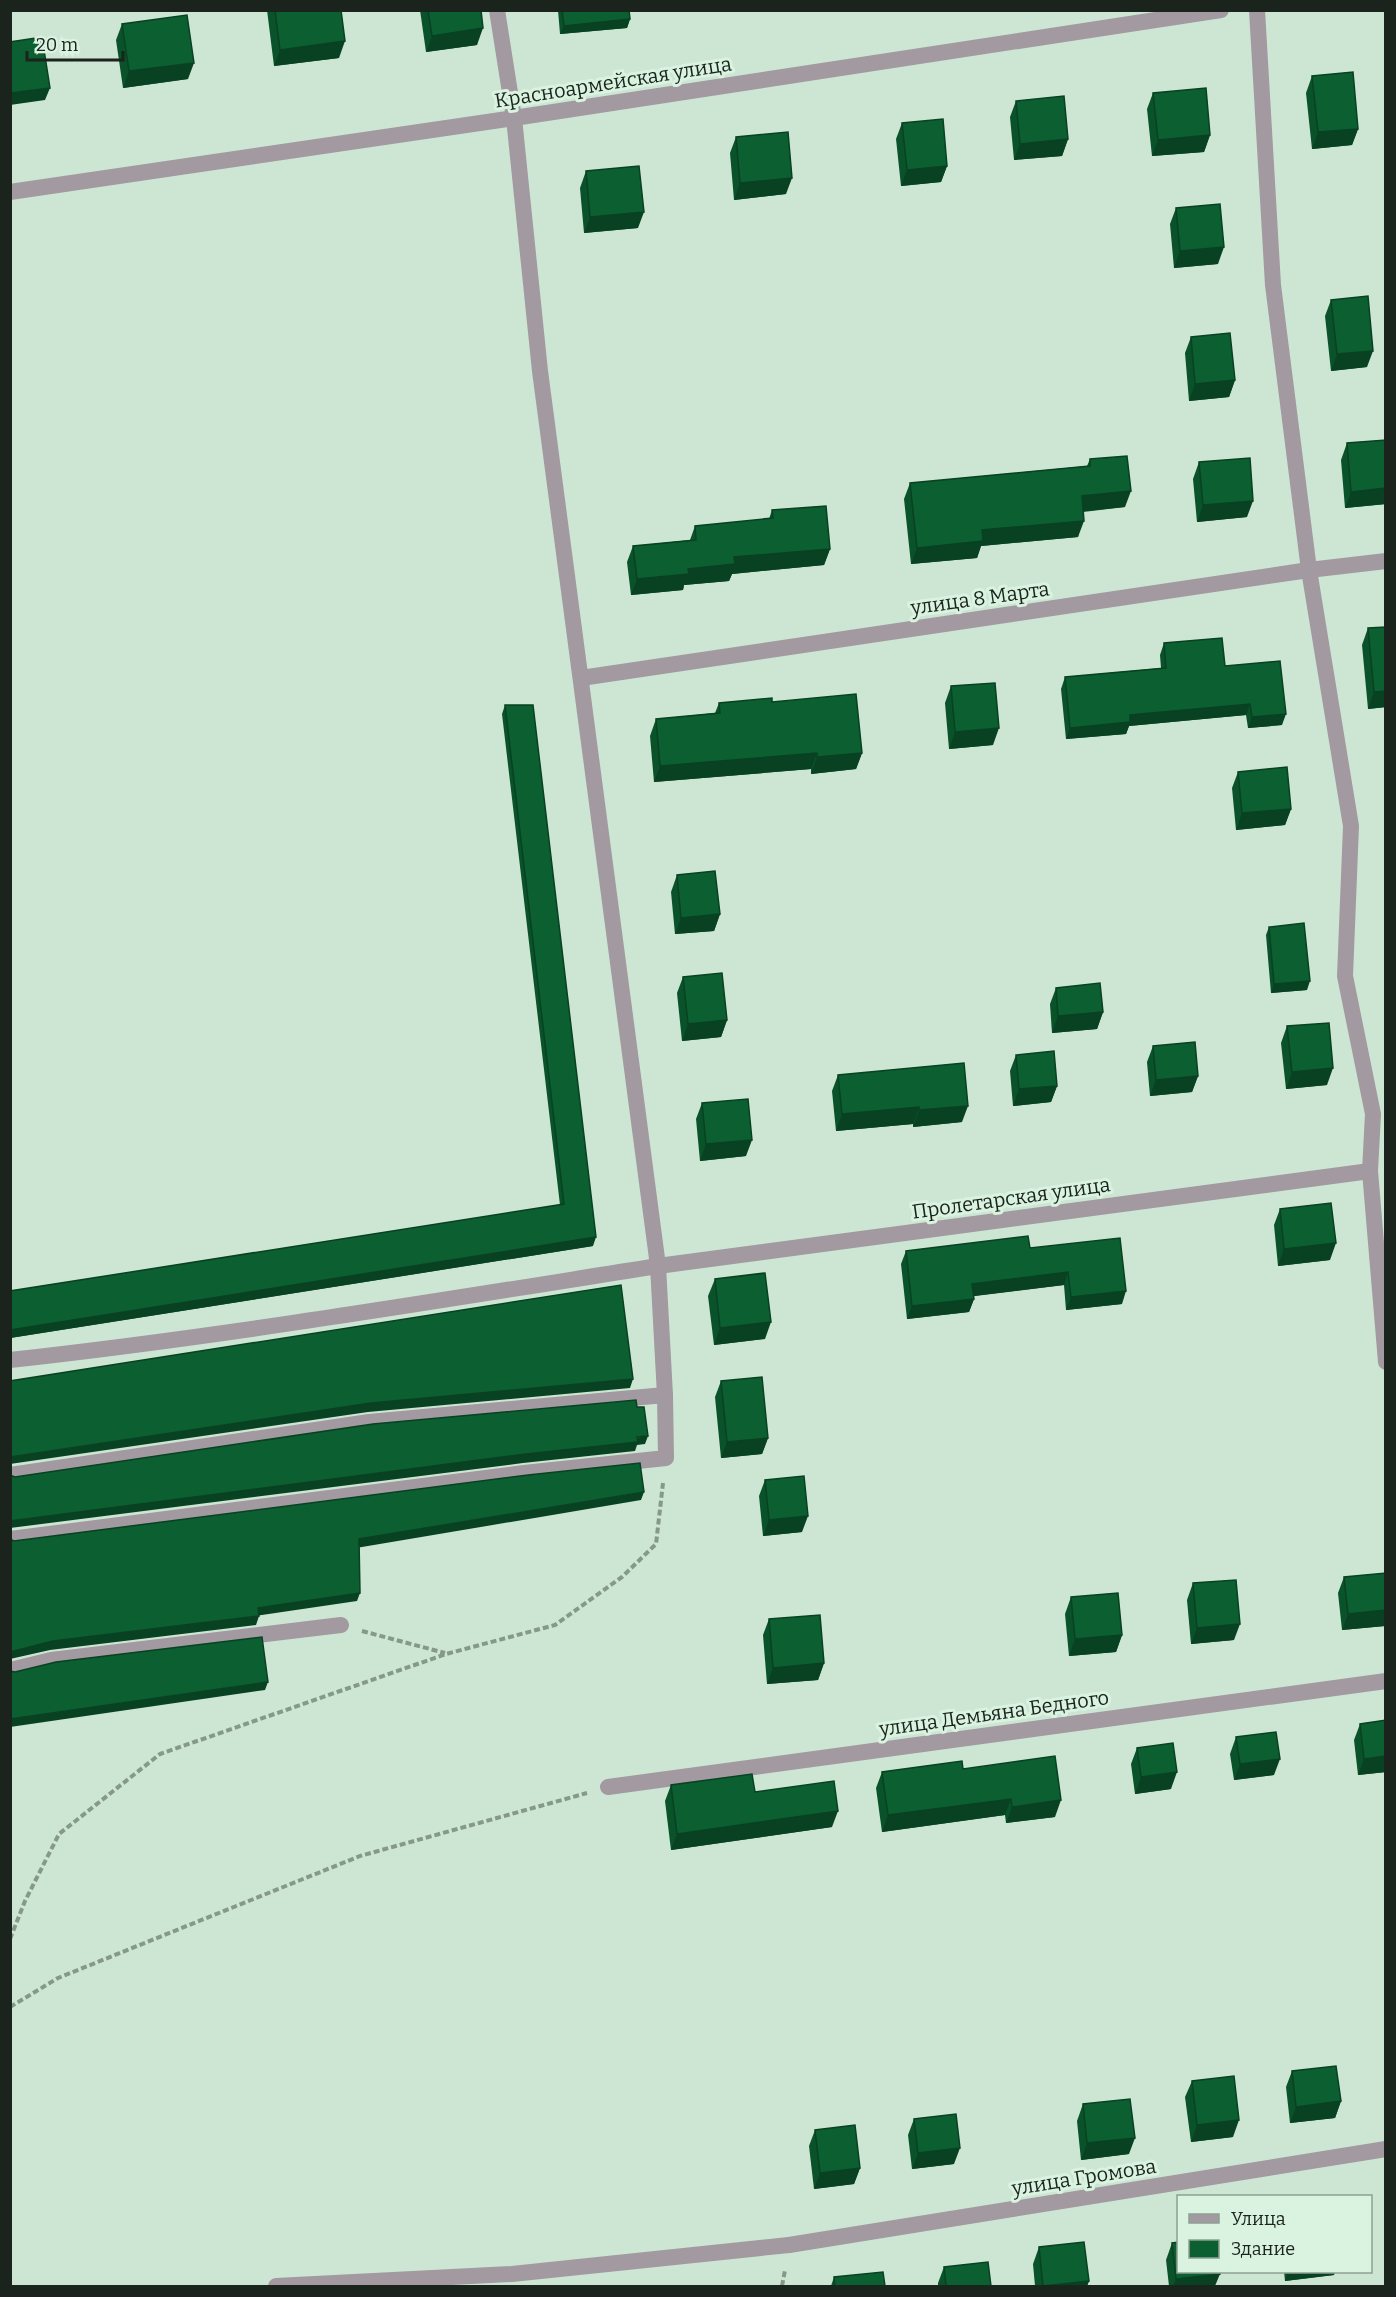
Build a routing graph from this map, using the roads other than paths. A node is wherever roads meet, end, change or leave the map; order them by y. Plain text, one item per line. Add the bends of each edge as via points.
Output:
1 (497, 10) edge
2 (1221, 10) edge
3 (1257, 10) edge
4 (514, 118) junction
5 (10, 192) edge
6 (1386, 561) edge
7 (1309, 570) junction
8 (581, 678) junction
9 (1379, 1115) edge
10 (1370, 1171) junction
11 (658, 1266) junction
12 (10, 1360) edge
13 (1386, 1362) edge
14 (665, 1395) junction
15 (10, 1475) edge
16 (10, 1539) edge
17 (341, 1625) road end
18 (10, 1670) edge
19 (1386, 1681) edge
20 (608, 1787) road end
21 (1386, 2149) edge
22 (276, 2286) edge

1 - 4 street
2 - 4 street, Красноармейская улица
3 - 7 street via 1273,285
4 - 5 street, Красноармейская улица
4 - 8 street via 540,371
6 - 7 street, улица 8 Марта
7 - 8 street, улица 8 Марта
7 - 9 street via 1351,826 1345,976
8 - 11 street
9 - 10 street
10 - 11 street, Пролетарская улица
10 - 13 street
11 - 12 street, Пролетарская улица via 376,1311
11 - 14 street
14 - 15 street via 369,1422
14 - 16 street via 666,1458
17 - 18 street via 51,1660
19 - 20 street, улица Демьяна Бедного
21 - 22 street, улица Громова via 789,2245 512,2274

